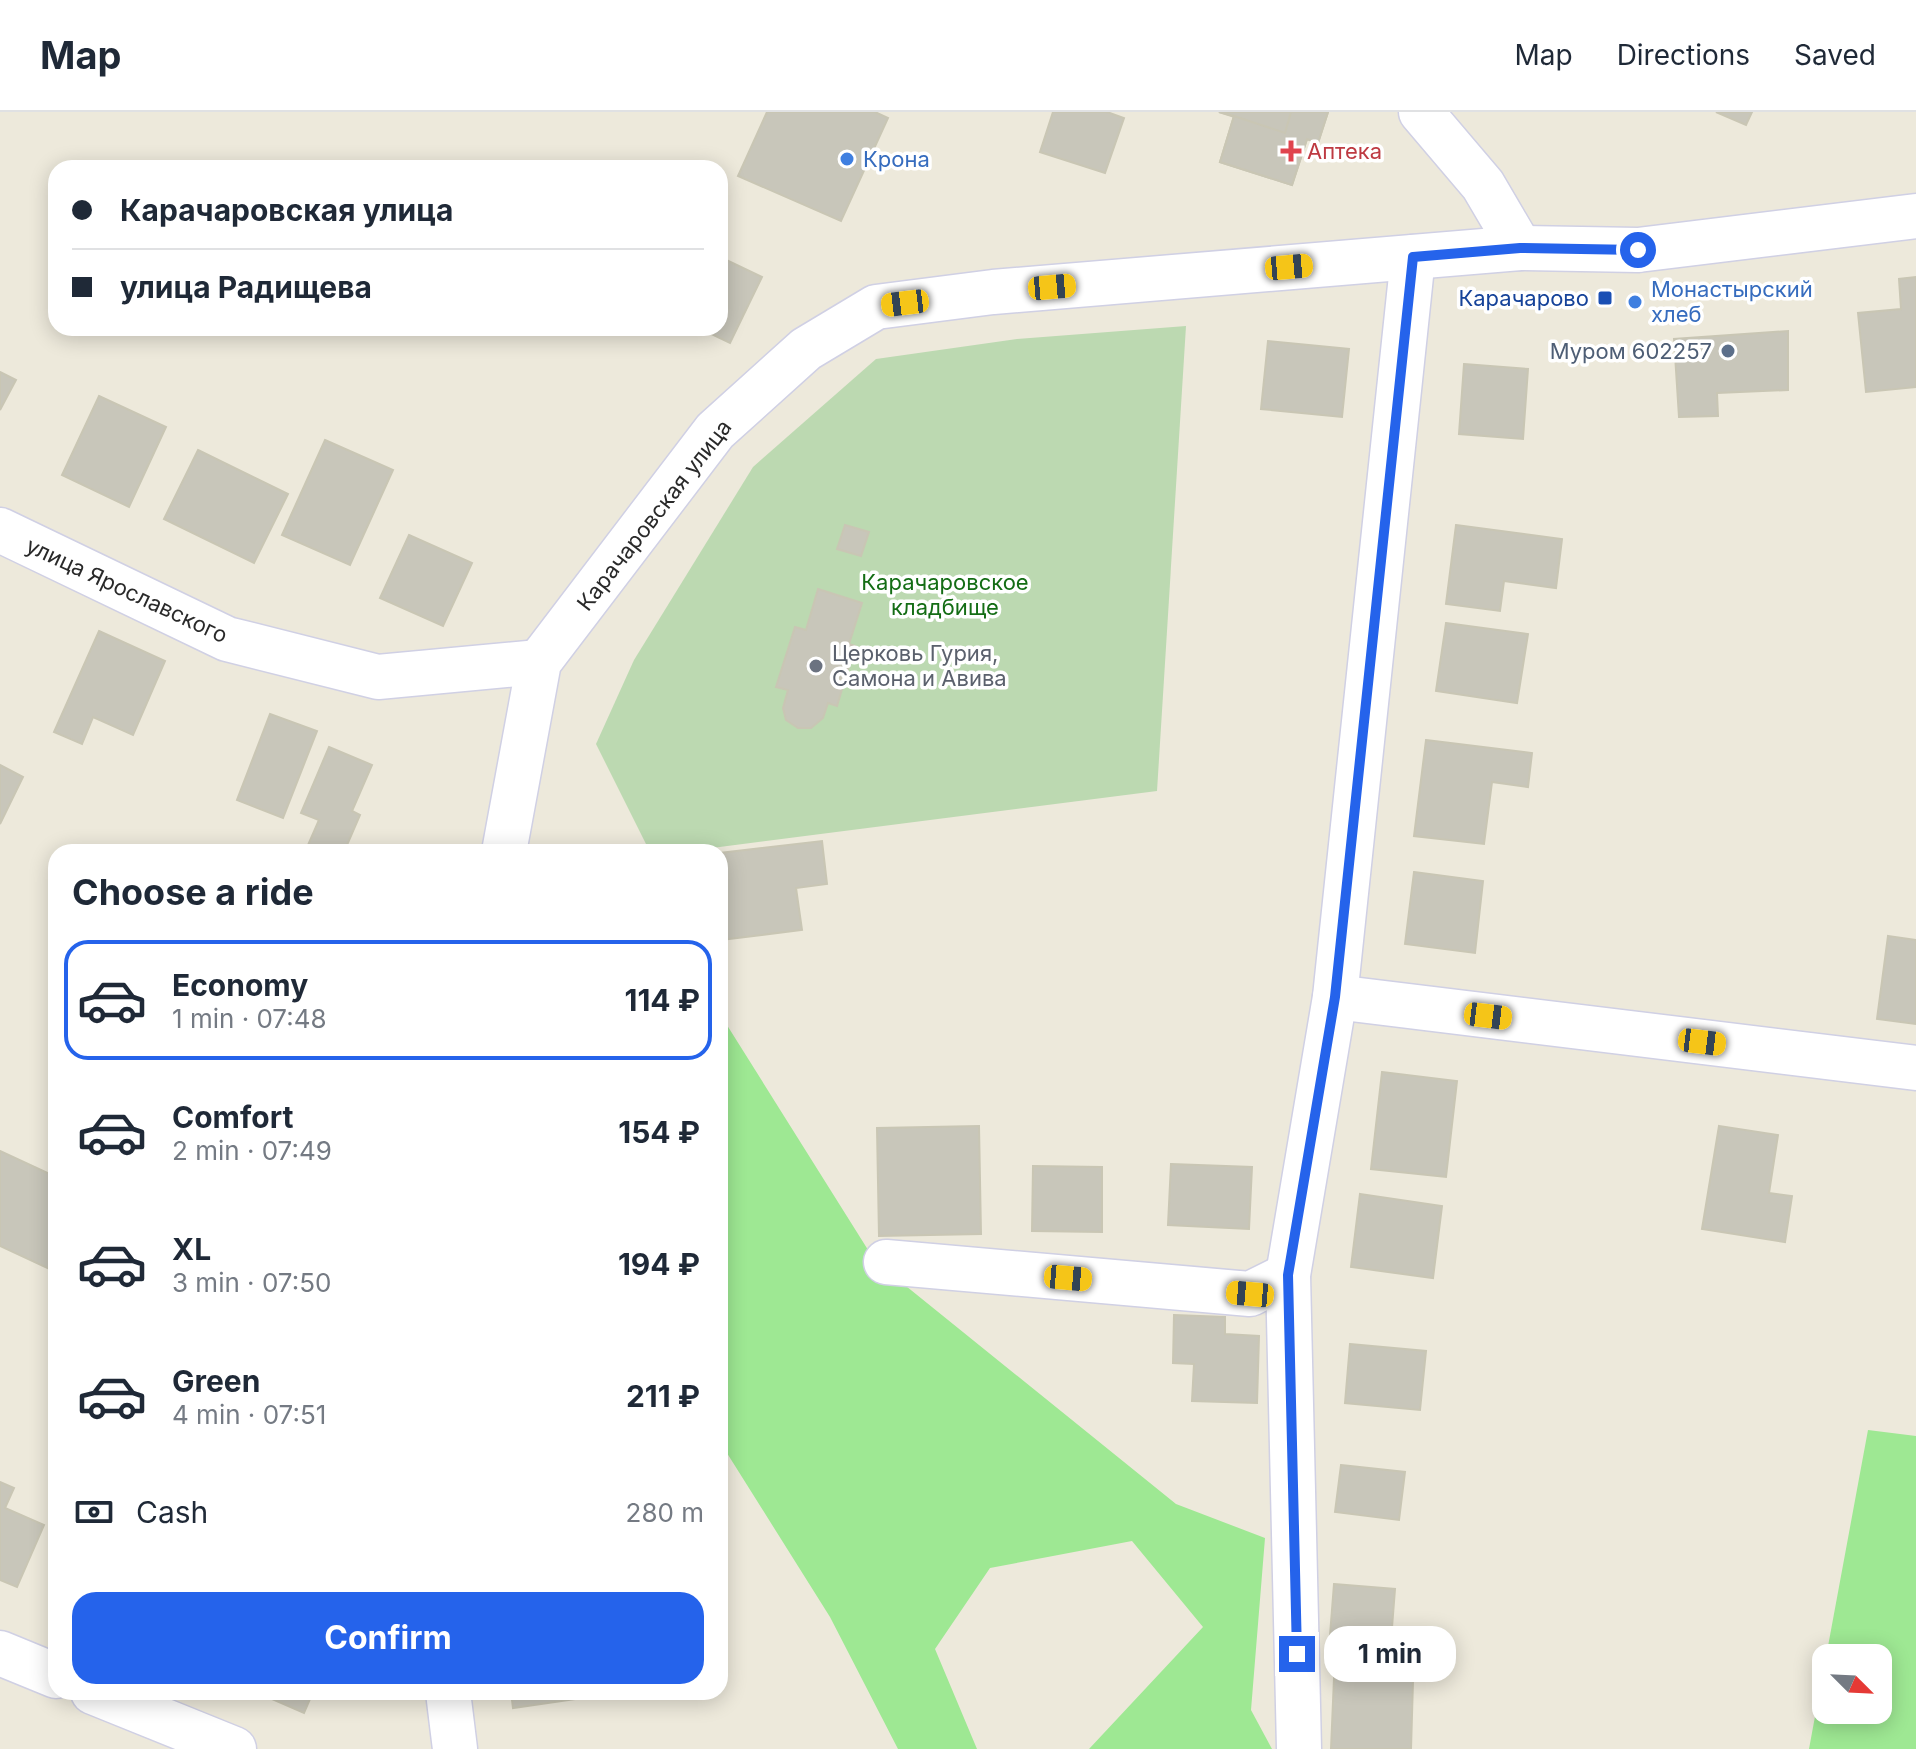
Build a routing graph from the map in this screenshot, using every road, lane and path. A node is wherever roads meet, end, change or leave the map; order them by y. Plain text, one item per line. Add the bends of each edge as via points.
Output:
1 (1421, 112) edge
2 (1916, 216) edge
3 (1520, 248) junction
4 (1413, 257) junction
5 (0, 530) edge
6 (539, 662) junction
7 (505, 844) edge
8 (1335, 997) junction
9 (1916, 1068) edge
10 (886, 1262) dead end
11 (1288, 1275) junction
12 (0, 1653) edge
13 (48, 1673) edge
14 (113, 1700) edge
15 (449, 1700) edge
16 (234, 1749) edge
17 (455, 1749) edge
18 (1299, 1749) edge

1 - 3 street via 1483,185
2 - 3 street, Карачаровская улица via 1638,250
3 - 4 street, Карачаровская улица
4 - 6 street, Карачаровская улица via 993,292 876,307 806,349 715,431
4 - 8 street
5 - 6 street, улица Ярославского via 227,639 378,677
6 - 7 street
8 - 9 street
8 - 11 street
10 - 11 street via 1250,1294
11 - 18 street
12 - 13 street
14 - 16 street
15 - 17 street

